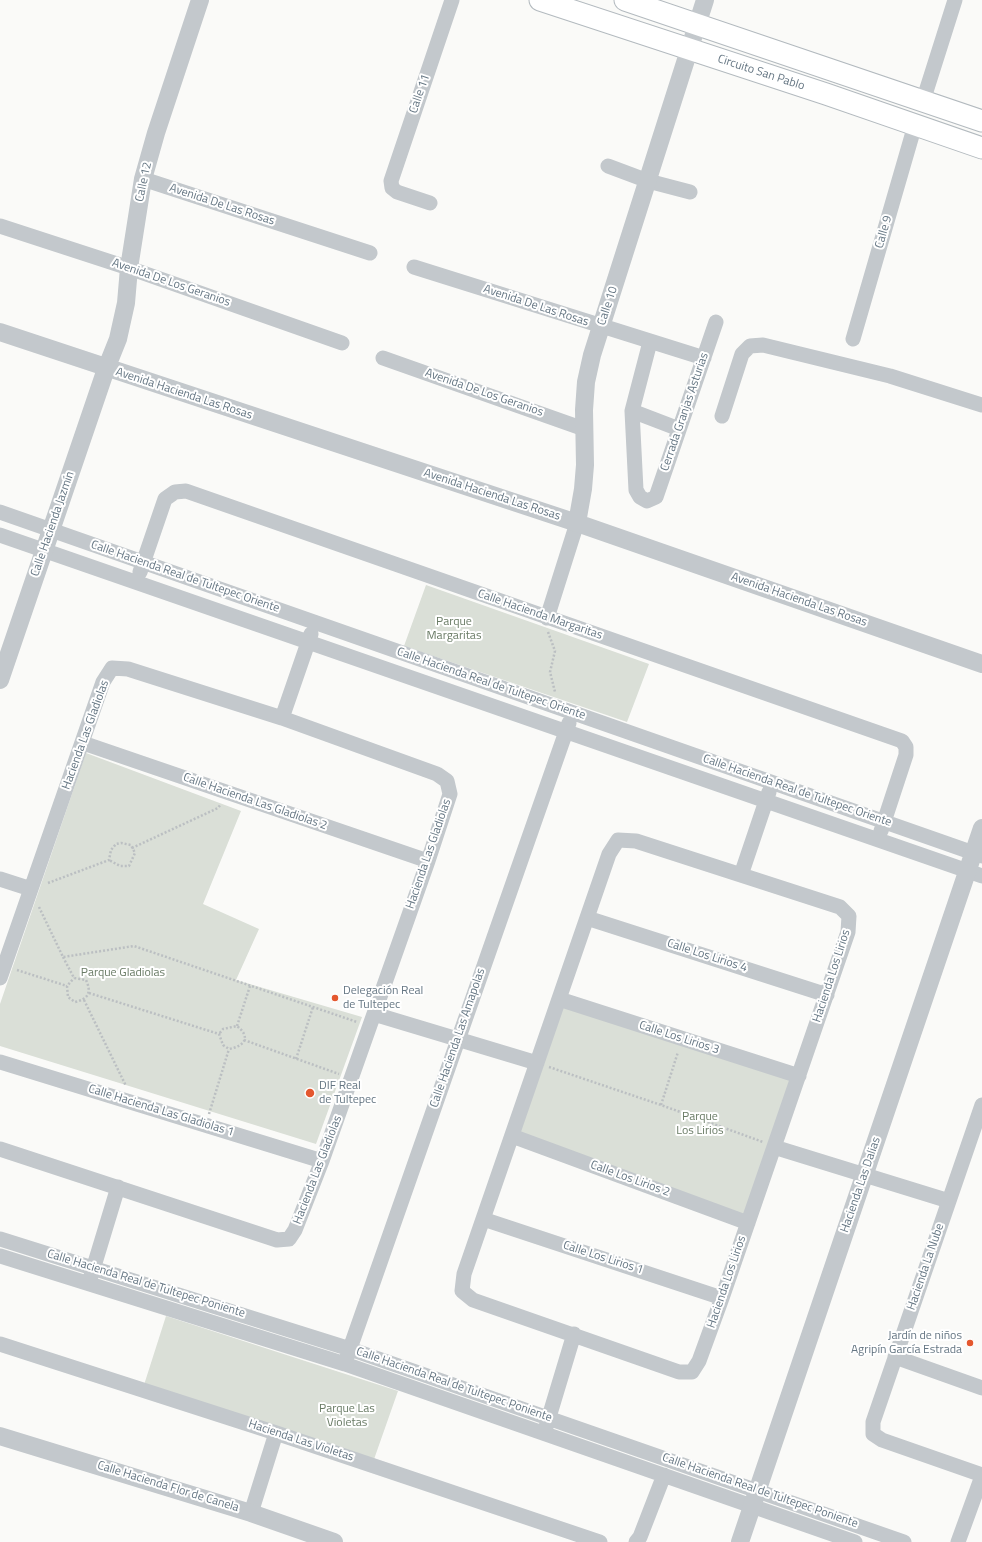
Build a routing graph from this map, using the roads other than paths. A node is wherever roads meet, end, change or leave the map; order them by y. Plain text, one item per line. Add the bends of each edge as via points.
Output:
1 (200, 0) edge
2 (452, 0) edge
3 (540, 0) edge
4 (624, 0) edge
5 (705, 0) edge
6 (955, 0) edge
7 (697, 24) junction
8 (688, 50) junction
9 (923, 101) junction
10 (982, 121) edge
11 (915, 125) junction
12 (982, 148) edge
13 (608, 166) dead end
14 (143, 179) junction
15 (648, 180) junction
16 (690, 192) dead end
17 (430, 203) dead end
18 (0, 226) edge
19 (370, 253) dead end
20 (414, 267) dead end
21 (129, 268) junction
22 (716, 322) dead end
23 (601, 327) junction
24 (0, 332) edge
25 (853, 339) dead end
26 (650, 342) junction
27 (342, 343) dead end
28 (383, 358) dead end
29 (704, 358) junction
30 (106, 369) junction
31 (982, 405) edge
32 (632, 411) junction
33 (722, 416) dead end
34 (584, 429) junction
35 (679, 429) junction
36 (0, 512) edge
37 (577, 523) junction
38 (51, 530) junction
39 (0, 535) edge
40 (44, 551) junction
41 (144, 562) junction
42 (136, 583) junction
43 (547, 618) junction
44 (316, 622) junction
45 (308, 642) junction
46 (982, 664) edge
47 (0, 680) edge
48 (566, 710) junction
49 (282, 718) junction
50 (566, 731) junction
51 (83, 743) junction
52 (773, 782) junction
53 (766, 801) junction
54 (885, 822) junction
55 (982, 828) edge
56 (878, 840) junction
57 (978, 854) edge
58 (428, 861) junction
59 (975, 873) edge
60 (741, 875) junction
61 (0, 879) edge
62 (31, 889) junction
63 (587, 918) junction
64 (2, 972) edge
65 (827, 995) junction
66 (559, 999) junction
67 (372, 1020) junction
68 (458, 1038) junction
69 (0, 1062) edge
70 (537, 1063) junction
71 (799, 1076) junction
72 (982, 1104) edge
73 (512, 1136) junction
74 (976, 1140) edge
75 (774, 1147) junction
76 (0, 1149) edge
77 (322, 1161) junction
78 (865, 1174) junction
79 (118, 1187) junction
80 (949, 1201) junction
81 (483, 1219) junction
82 (748, 1223) junction
83 (0, 1239) edge
84 (0, 1256) edge
85 (94, 1268) junction
86 (89, 1283) junction
87 (722, 1298) junction
88 (574, 1334) junction
89 (0, 1344) edge
90 (350, 1349) junction
91 (895, 1357) junction
92 (345, 1364) junction
93 (982, 1388) edge
94 (549, 1418) junction
95 (276, 1433) junction
96 (544, 1433) junction
97 (0, 1436) edge
98 (664, 1475) junction
99 (982, 1476) edge
100 (755, 1498) junction
101 (251, 1513) junction
102 (830, 1538) edge
103 (334, 1542) edge
104 (600, 1542) edge
105 (636, 1542) edge
106 (740, 1542) edge
107 (856, 1542) edge
108 (904, 1542) edge
109 (958, 1542) edge

1 - 14 street, Calle 12
2 - 17 street, Calle 11 via 391,181 392,188 397,192
3 - 8 main road, Circuito San Pablo
4 - 7 main road, Circuito San Pablo
5 - 7 street, Calle 10
6 - 9 street
7 - 8 street, Calle 10
7 - 9 main road, Circuito San Pablo
8 - 11 main road, Circuito San Pablo
8 - 15 street, Calle 10
9 - 10 main road, Circuito San Pablo
11 - 12 main road, Circuito San Pablo
11 - 25 street, Calle 9
13 - 15 street
14 - 19 street, Avenida De Las Rosas
14 - 21 street, Calle 12
15 - 16 street
15 - 23 street, Calle 10
18 - 21 street, Avenida De Los Geranios
20 - 23 street, Avenida De Las Rosas
21 - 27 street, Avenida De Los Geranios
21 - 30 street, Calle 12 via 126,303 118,339
22 - 29 street, Cerrada Granjas Asturias
23 - 26 street, Avenida De Las Rosas
23 - 34 street, Calle 10 via 586,382
24 - 30 street, Avenida Hacienda Las Rosas
26 - 29 street, Avenida De Las Rosas
26 - 32 street
28 - 34 street, Avenida De Los Geranios
29 - 35 street, Cerrada Granjas Asturias
30 - 37 street, Avenida Hacienda Las Rosas
30 - 38 street, Calle Hacienda Jazmín
31 - 33 street via 890,376 763,345 750,346 742,354
32 - 35 street
32 - 35 street, Cerrada Granjas Asturias via 636,490 640,498 647,501 656,497
34 - 37 street, Calle 10 via 584,477
36 - 38 street, Calle Hacienda Real de Tultepec Oriente
37 - 43 street, Calle 10
37 - 46 street, Avenida Hacienda Las Rosas
38 - 40 street, Calle Hacienda Jazmín
38 - 41 street, Calle Hacienda Real de Tultepec Oriente
39 - 40 street
40 - 42 street
40 - 47 street, Calle Hacienda Jazmín
41 - 42 street, Calle Hacienda Margaritas
41 - 43 street, Calle Hacienda Margaritas via 165,499 175,492 186,491
41 - 44 street, Calle Hacienda Real de Tultepec Oriente
42 - 45 street
43 - 54 street, Calle Hacienda Margaritas via 902,741 906,747 906,756
44 - 45 street
44 - 48 street, Calle Hacienda Real de Tultepec Oriente
45 - 49 street
45 - 50 street
48 - 50 street, Calle Hacienda Las Amapolas
48 - 52 street, Calle Hacienda Real de Tultepec Oriente
49 - 51 street, Hacienda Las Gladiolas via 128,669 112,668 103,682
49 - 58 street, Hacienda Las Gladiolas via 438,774 447,781 450,794
50 - 53 street
50 - 68 street, Calle Hacienda Las Amapolas
51 - 58 street, Calle Hacienda Las Gladiolas 2
51 - 62 street, Hacienda Las Gladiolas
52 - 53 street
52 - 54 street, Calle Hacienda Real de Tultepec Oriente
53 - 56 street
53 - 60 street
54 - 56 street, Calle Hacienda Margaritas
54 - 57 street, Calle Hacienda Real de Tultepec Oriente
55 - 57 street, Hacienda Las Dalias
56 - 59 street
57 - 59 street, Hacienda Las Dalias
58 - 67 street, Hacienda Las Gladiolas
59 - 78 street, Hacienda Las Dalias
60 - 63 street, Hacienda Los Lirios via 636,841 618,840 609,854
60 - 65 street, Hacienda Los Lirios via 840,906 849,916 848,932
61 - 62 street
62 - 64 street, Hacienda Las Gladiolas
63 - 65 street, Calle Los Lirios 4
63 - 66 street, Hacienda Los Lirios
65 - 71 street, Hacienda Los Lirios
66 - 70 street, Hacienda Los Lirios
66 - 71 street, Calle Los Lirios 3
67 - 68 street
67 - 77 street, Hacienda Las Gladiolas
68 - 70 street
68 - 90 street, Calle Hacienda Las Amapolas
69 - 77 street, Calle Hacienda Las Gladiolas 1
70 - 73 street, Hacienda Los Lirios
71 - 75 street, Hacienda Los Lirios
72 - 74 street, Hacienda La Nube
73 - 81 street, Hacienda Los Lirios
73 - 82 street, Calle Los Lirios 2
74 - 80 street, Hacienda La Nube
75 - 78 street
75 - 82 street, Hacienda Los Lirios
76 - 79 street, Hacienda Las Gladiolas
77 - 79 street, Hacienda Las Gladiolas via 295,1230 289,1239 277,1240
78 - 80 street
78 - 100 street, Hacienda Las Dalias
79 - 85 street
80 - 91 street, Hacienda La Nube
81 - 87 street, Calle Los Lirios 1
81 - 88 street, Hacienda Los Lirios via 464,1274 462,1291 473,1300
82 - 87 street, Hacienda Los Lirios
83 - 85 street, Calle Hacienda Real de Tultepec Poniente
84 - 86 street, Calle Hacienda Real de Tultepec Poniente
85 - 86 street
85 - 90 street, Calle Hacienda Real de Tultepec Poniente
86 - 92 street, Calle Hacienda Real de Tultepec Poniente
87 - 88 street, Hacienda Los Lirios via 699,1361 692,1372 680,1372
88 - 94 street
89 - 95 street, Hacienda Las Violetas
90 - 92 street, Calle Hacienda Las Amapolas
90 - 94 street, Calle Hacienda Real de Tultepec Poniente
91 - 93 street
91 - 99 street, Hacienda La Nube via 873,1422 873,1434 882,1440
92 - 96 street, Calle Hacienda Real de Tultepec Poniente
94 - 96 street
94 - 100 street, Calle Hacienda Real de Tultepec Poniente
95 - 101 street
95 - 104 street, Hacienda Las Violetas
96 - 98 street, Calle Hacienda Real de Tultepec Poniente
97 - 101 street, Calle Hacienda Flor de Canela
98 - 100 street, Calle Hacienda Real de Tultepec Poniente
98 - 105 street
99 - 109 street
100 - 102 street, Calle Hacienda Real de Tultepec Poniente
100 - 106 street, Hacienda Las Dalias
100 - 108 street, Calle Hacienda Real de Tultepec Poniente
101 - 103 street, Calle Hacienda Flor de Canela
102 - 107 street, Calle Hacienda Real de Tultepec Poniente

